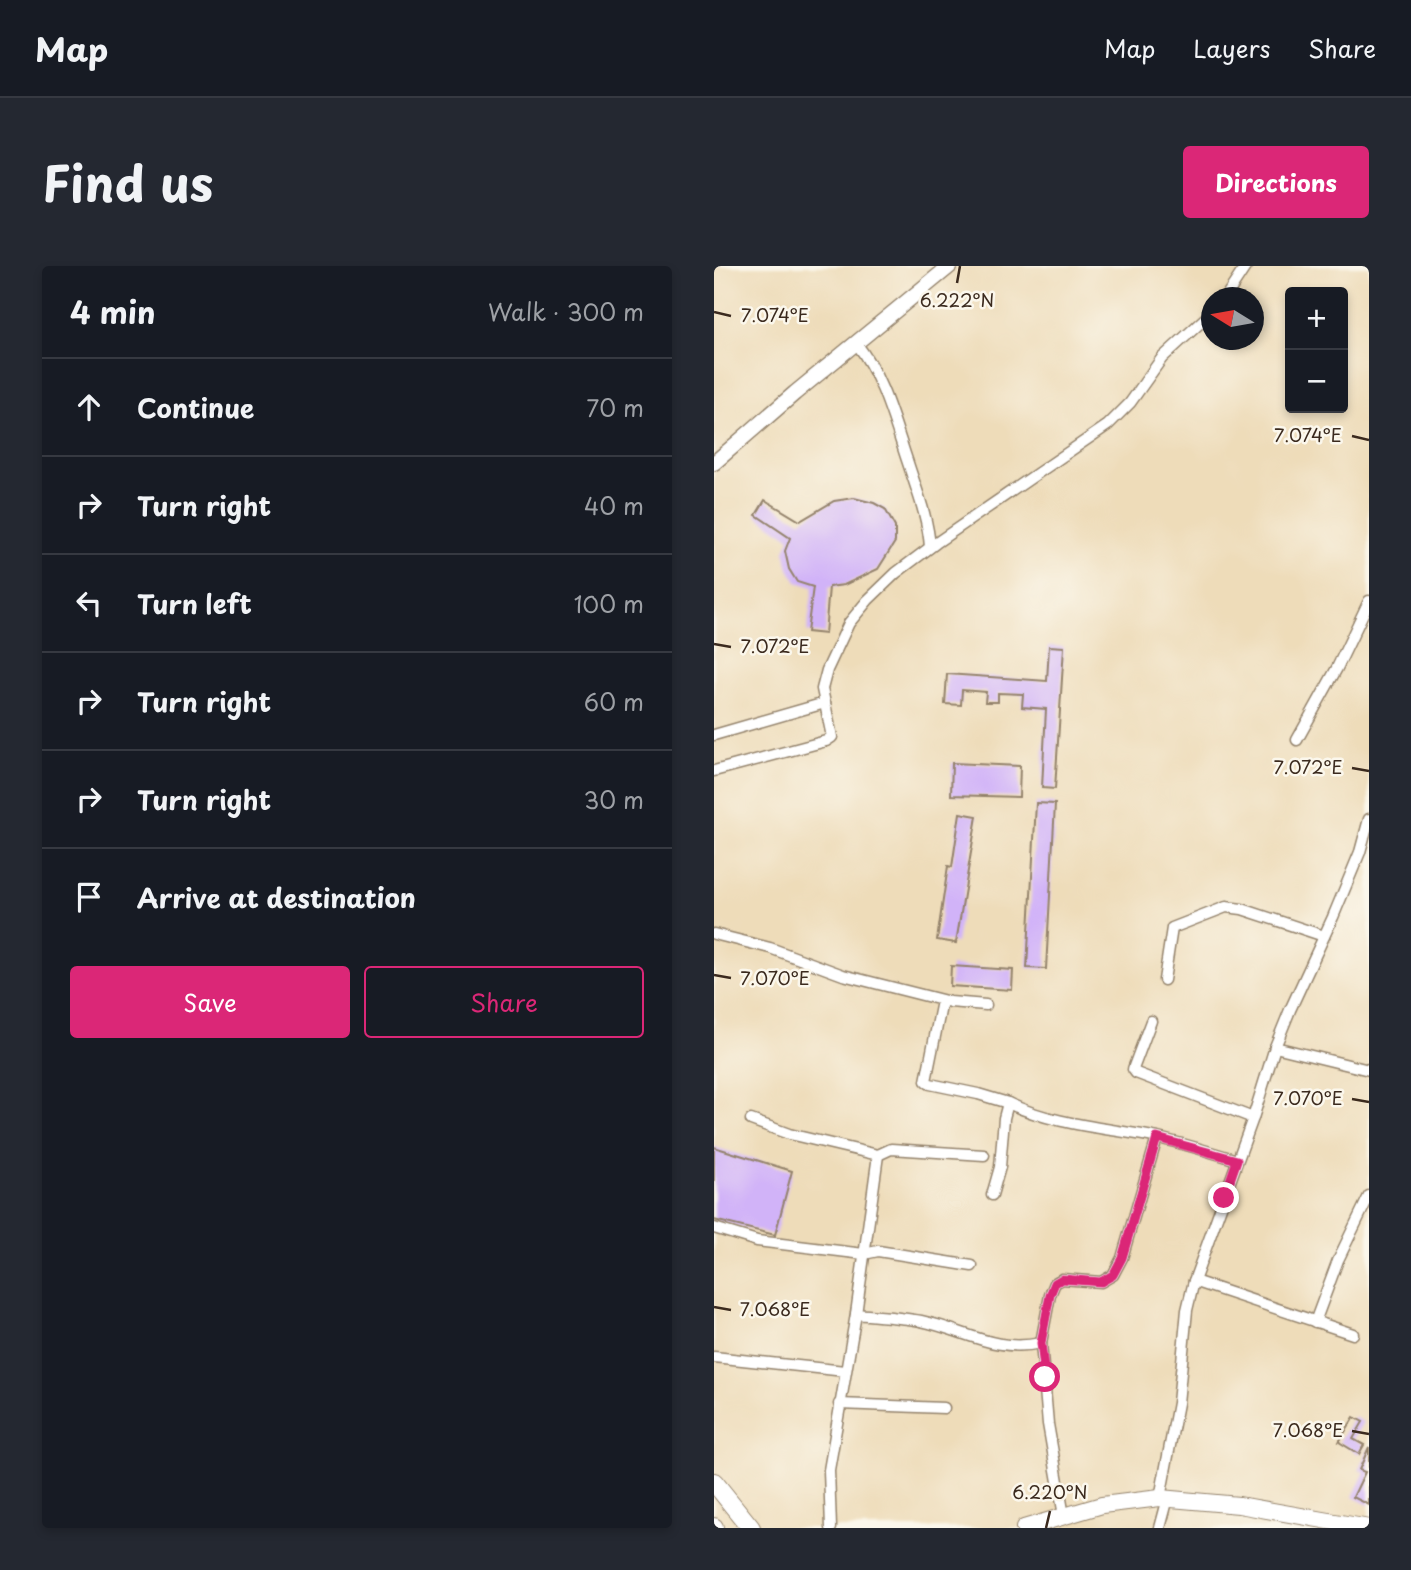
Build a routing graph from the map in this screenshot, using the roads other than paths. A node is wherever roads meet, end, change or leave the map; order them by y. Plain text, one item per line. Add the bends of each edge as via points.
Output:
1 (950, 266) edge
2 (1245, 266) edge
3 (1232, 287) edge
4 (1201, 322) edge
5 (856, 343) junction
6 (714, 463) edge
7 (929, 526) junction
8 (945, 536) junction
9 (930, 547) junction
10 (1369, 601) edge
11 (1356, 625) junction
12 (1369, 630) edge
13 (825, 703) junction
14 (714, 735) edge
15 (1297, 740) dead end
16 (714, 771) edge
17 (1369, 820) edge
18 (714, 934) edge
19 (1324, 936) junction
20 (1164, 979) dead end
21 (942, 1000) junction
22 (986, 1005) dead end
23 (1151, 1021) dead end
24 (1275, 1047) junction
25 (1369, 1070) edge
26 (1009, 1104) junction
27 (1253, 1118) junction
28 (751, 1120) dead end
29 (1157, 1138) junction
30 (878, 1155) junction
31 (984, 1155) dead end
32 (1237, 1160) junction
33 (992, 1195) dead end
34 (1369, 1196) edge
35 (714, 1228) edge
36 (864, 1254) junction
37 (972, 1266) dead end
38 (1194, 1281) junction
39 (856, 1314) junction
40 (1315, 1322) junction
41 (1353, 1334) dead end
42 (1041, 1343) junction
43 (714, 1357) edge
44 (845, 1371) junction
45 (839, 1404) junction
46 (944, 1408) dead end
47 (714, 1482) edge
48 (1164, 1498) junction
49 (1063, 1516) junction
50 (751, 1528) edge
51 (831, 1528) edge
52 (1024, 1528) edge
53 (1160, 1528) edge
54 (1369, 1528) edge

1 - 5 street
2 - 3 street
4 - 8 street via 1162,358 1108,425
5 - 6 street
5 - 7 street via 877,377
7 - 8 street
7 - 9 street
8 - 9 street
9 - 13 street via 896,573 849,623 827,670 822,689
10 - 11 street
11 - 12 street
11 - 15 street
13 - 14 street
13 - 16 street via 832,737 826,741
17 - 19 street
18 - 21 street via 770,948 843,975
19 - 20 street via 1226,907 1172,928
19 - 24 street
21 - 22 street
21 - 26 street via 926,1081
23 - 27 street via 1133,1069 1136,1073
24 - 25 street
24 - 27 street
26 - 29 street
26 - 33 street
27 - 32 street
28 - 30 street
29 - 32 street
29 - 42 street via 1113,1275 1101,1282 1062,1279 1055,1283
30 - 31 street via 891,1149
30 - 36 street
32 - 38 street
34 - 40 street
35 - 36 street via 757,1241
36 - 37 street via 878,1251
36 - 39 street
38 - 40 street
38 - 48 street
39 - 42 street via 919,1321 1005,1346
39 - 44 street
40 - 41 street
42 - 49 street
43 - 44 street
44 - 45 street
45 - 46 street
45 - 51 street via 829,1470
47 - 50 highway
48 - 49 main road via 1102,1505
48 - 53 street
48 - 54 main road via 1238,1504
49 - 52 main road

